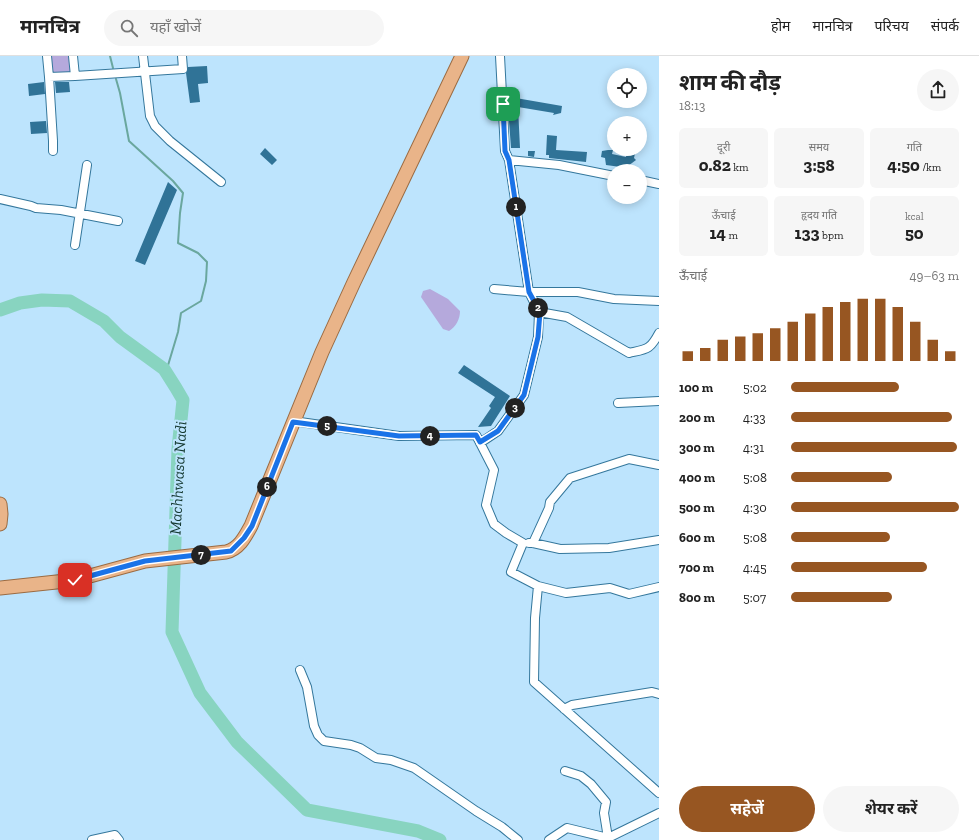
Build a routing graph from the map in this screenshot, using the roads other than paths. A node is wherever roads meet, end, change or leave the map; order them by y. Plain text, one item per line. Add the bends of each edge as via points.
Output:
1 (47, 56) edge
2 (73, 56) edge
3 (143, 56) edge
4 (182, 56) edge
5 (462, 56) edge
6 (500, 56) edge
7 (145, 72) junction
8 (75, 76) junction
9 (49, 78) junction
10 (53, 151) dead end
11 (509, 160) junction
12 (86, 165) dead end
13 (607, 175) edge
14 (647, 181) edge
15 (221, 182) dead end
16 (659, 184) edge
17 (0, 199) edge
18 (80, 214) junction
19 (118, 221) dead end
20 (75, 245) dead end
21 (494, 289) dead end
22 (529, 292) junction
23 (659, 301) edge
24 (540, 312) junction
25 (659, 333) edge
26 (659, 400) edge
27 (618, 403) dead end
28 (293, 422) junction
29 (480, 442) junction
30 (659, 465) edge
31 (0, 504) edge
32 (0, 524) edge
33 (659, 540) edge
34 (523, 543) junction
35 (533, 543) junction
36 (538, 586) junction
37 (659, 587) edge
38 (0, 588) edge
39 (300, 670) dead end
40 (659, 694) edge
41 (564, 709) junction
42 (565, 771) dead end
43 (659, 793) edge
44 (659, 813) edge
45 (608, 838) junction
46 (92, 840) edge
47 (119, 840) edge
48 (518, 840) edge
49 (549, 840) edge

1 - 9 street
2 - 8 street
3 - 7 street
4 - 7 street via 183,69
5 - 28 main road via 354,282
6 - 11 street via 505,151
7 - 8 street
7 - 15 street via 150,116 155,126
8 - 9 street
9 - 10 street
11 - 13 street via 559,165
11 - 22 street
12 - 18 street
14 - 16 street
17 - 18 street via 36,208
18 - 19 street
18 - 20 street
21 - 22 street
22 - 23 street via 578,292 614,299
22 - 24 street
24 - 25 street via 567,317 629,353 653,344
24 - 29 street via 538,337 524,395 498,431
26 - 27 street
28 - 29 street via 399,436 476,435
28 - 38 main road via 252,526 231,551 145,561 75,580
29 - 34 street via 494,470 486,505 494,524
30 - 35 street via 629,459 570,478 550,502
31 - 32 main road
33 - 35 street via 609,548 560,549
34 - 35 street
34 - 36 street via 511,572
36 - 37 street via 566,593 610,588 630,594
36 - 41 street via 534,682
39 - 48 street via 307,687 314,726 324,741 351,745 376,758 414,768
40 - 41 street via 652,692 579,703
41 - 43 street
42 - 45 street via 581,776 606,802 604,813
44 - 45 street
45 - 49 street via 567,828
46 - 47 street via 115,835

